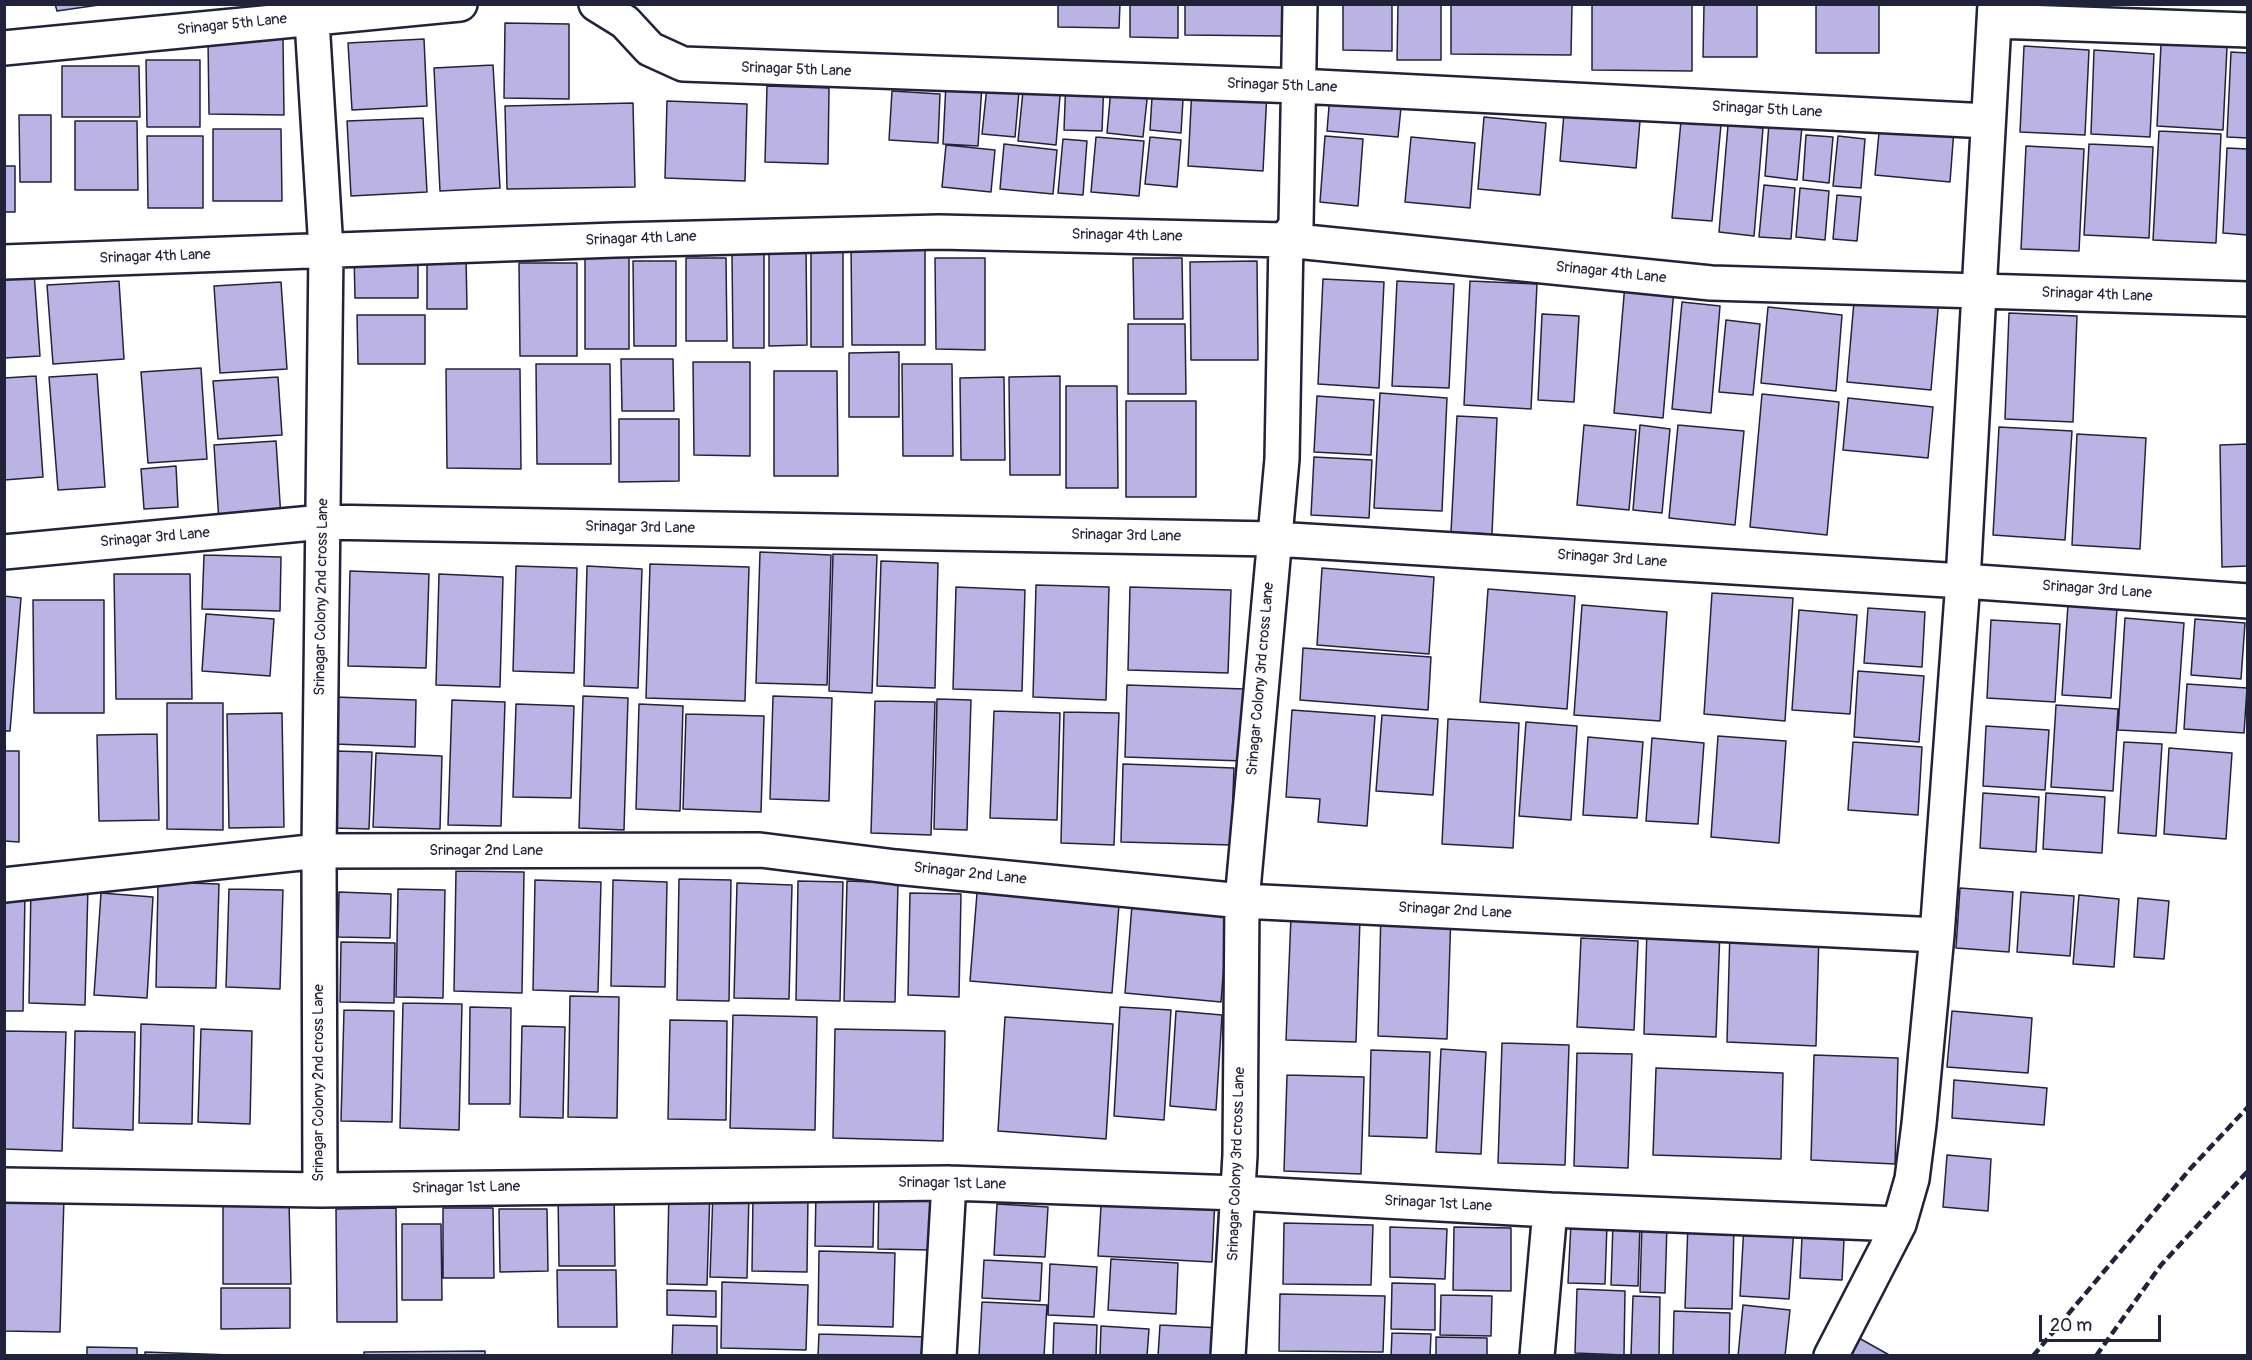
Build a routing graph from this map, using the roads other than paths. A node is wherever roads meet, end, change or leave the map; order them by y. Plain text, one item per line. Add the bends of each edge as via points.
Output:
1 (460, 4) edge
2 (596, 4) edge
3 (1300, 4) edge
4 (311, 11) edge
5 (1995, 13) edge
6 (2247, 30) edge
7 (4, 48) edge
8 (1298, 86) junction
9 (1988, 121) junction
10 (1286, 240) junction
11 (326, 250) junction
12 (4, 262) edge
13 (1979, 291) junction
14 (2247, 299) edge
15 (323, 522) junction
16 (1274, 538) junction
17 (4, 552) edge
18 (1963, 581) junction
19 (2247, 602) edge
20 (319, 851) junction
21 (4, 885) edge
22 (1242, 901) junction
23 (1937, 935) junction
24 (949, 1183) junction
25 (4, 1185) edge
26 (320, 1190) junction
27 (1238, 1193) junction
28 (1550, 1210) junction
29 (1899, 1224) junction
30 (939, 1356) edge
31 (1228, 1356) edge
32 (1537, 1356) edge
33 (1831, 1356) edge

1 - 4 street, Srinagar 5th Lane
2 - 8 street, Srinagar 5th Lane via 625,22 650,49 682,64
3 - 8 street, Srinagar Colony 3rd cross Lane
4 - 7 street, Srinagar 5th Lane
4 - 11 street, Srinagar Colony 2nd cross Lane
5 - 6 street
5 - 9 street
8 - 9 street, Srinagar 5th Lane
8 - 10 street, Srinagar Colony 3rd cross Lane via 1296,225
9 - 13 street
10 - 11 street, Srinagar 4th Lane via 939,232
10 - 13 street, Srinagar 4th Lane via 1711,283
10 - 16 street, Srinagar Colony 3rd cross Lane via 1282,459
11 - 12 street, Srinagar 4th Lane
11 - 15 street, Srinagar Colony 2nd cross Lane
13 - 14 street, Srinagar 4th Lane
13 - 18 street
15 - 16 street, Srinagar 3rd Lane
15 - 17 street, Srinagar 3rd Lane
15 - 20 street, Srinagar Colony 2nd cross Lane
16 - 18 street, Srinagar 3rd Lane
16 - 22 street, Srinagar Colony 3rd cross Lane
18 - 19 street, Srinagar 3rd Lane
18 - 23 street
20 - 21 street, Srinagar 2nd Lane
20 - 22 street, Srinagar 2nd Lane via 760,850
20 - 26 street, Srinagar Colony 2nd cross Lane
22 - 23 street, Srinagar 2nd Lane
22 - 27 street, Srinagar Colony 3rd cross Lane
23 - 29 street via 1912,1179
24 - 26 street, Srinagar 1st Lane
24 - 27 street, Srinagar 1st Lane
24 - 30 street
25 - 26 street, Srinagar 1st Lane
27 - 28 street, Srinagar 1st Lane
27 - 31 street, Srinagar Colony 3rd cross Lane
28 - 29 street, Srinagar 1st Lane
28 - 32 street
29 - 33 street

